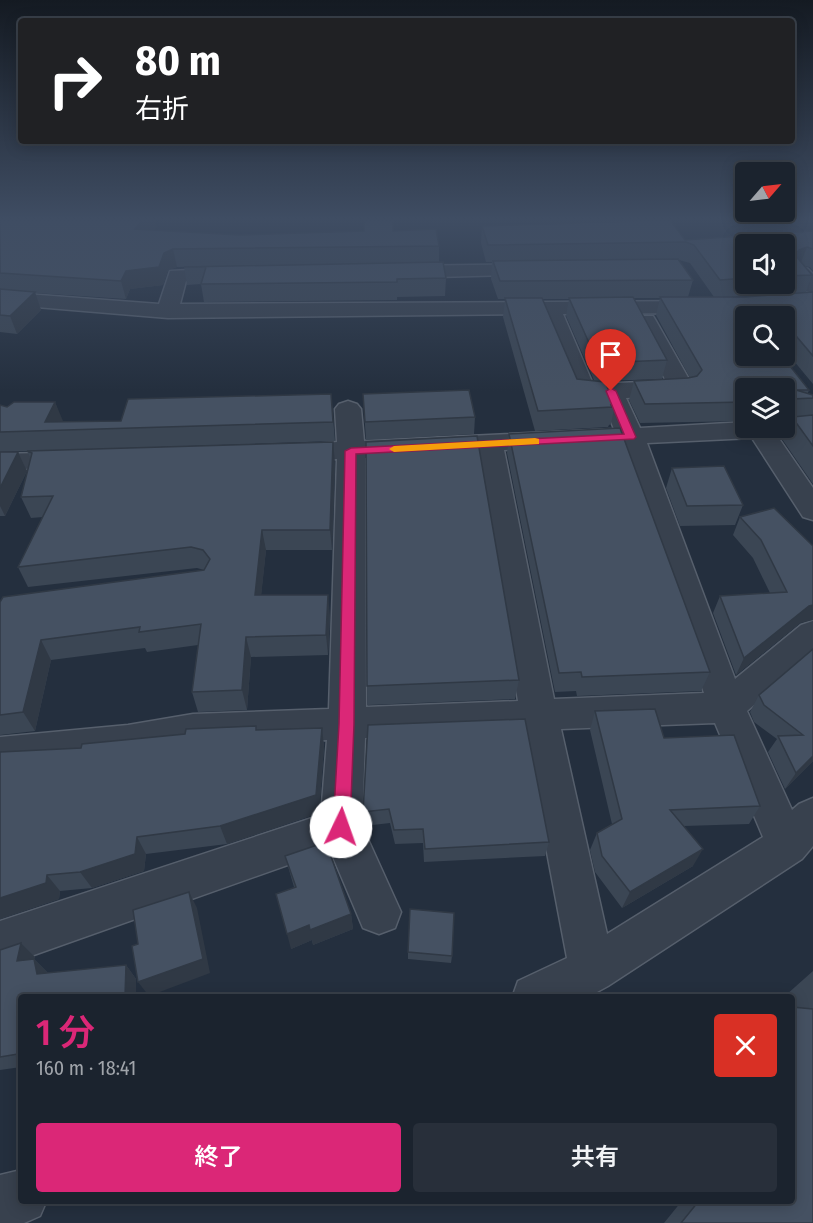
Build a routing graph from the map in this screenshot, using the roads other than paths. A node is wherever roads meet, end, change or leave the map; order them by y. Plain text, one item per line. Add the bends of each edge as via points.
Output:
1 (176, 277) edge
2 (694, 287) edge
3 (0, 298) edge
4 (637, 306) junction
5 (549, 308) junction
6 (168, 311) junction
7 (611, 391) junction
8 (348, 409) dead end
9 (813, 427) edge
10 (795, 428) edge
11 (735, 431) edge
12 (631, 437) junction
13 (765, 438) edge
14 (489, 444) junction
15 (351, 451) junction
16 (269, 454) edge
17 (105, 459) edge
18 (0, 462) edge
19 (813, 510) edge
20 (813, 634) edge
21 (727, 707) junction
22 (539, 716) junction
23 (347, 724) junction
24 (0, 753) edge
25 (341, 827) junction
26 (800, 831) edge
27 (379, 912) dead end
28 (0, 944) edge
29 (592, 970) junction
30 (543, 994) edge
31 (18, 1198) edge
32 (0, 1202) edge

1 - 6 street
2 - 4 street via 718,306
3 - 6 street
4 - 5 street
4 - 7 street via 682,388
5 - 6 street
5 - 7 street via 584,392
7 - 12 street
8 - 15 street
9 - 10 street
11 - 12 street
12 - 14 street
12 - 21 street
13 - 19 street
14 - 15 street
14 - 22 street
15 - 16 street
15 - 23 street
17 - 18 street
20 - 21 street
21 - 22 street
21 - 26 street
22 - 23 street
22 - 29 street
23 - 24 street via 193,730 128,741
23 - 25 street
25 - 27 street
25 - 28 street
26 - 29 street
29 - 30 street
31 - 32 street

